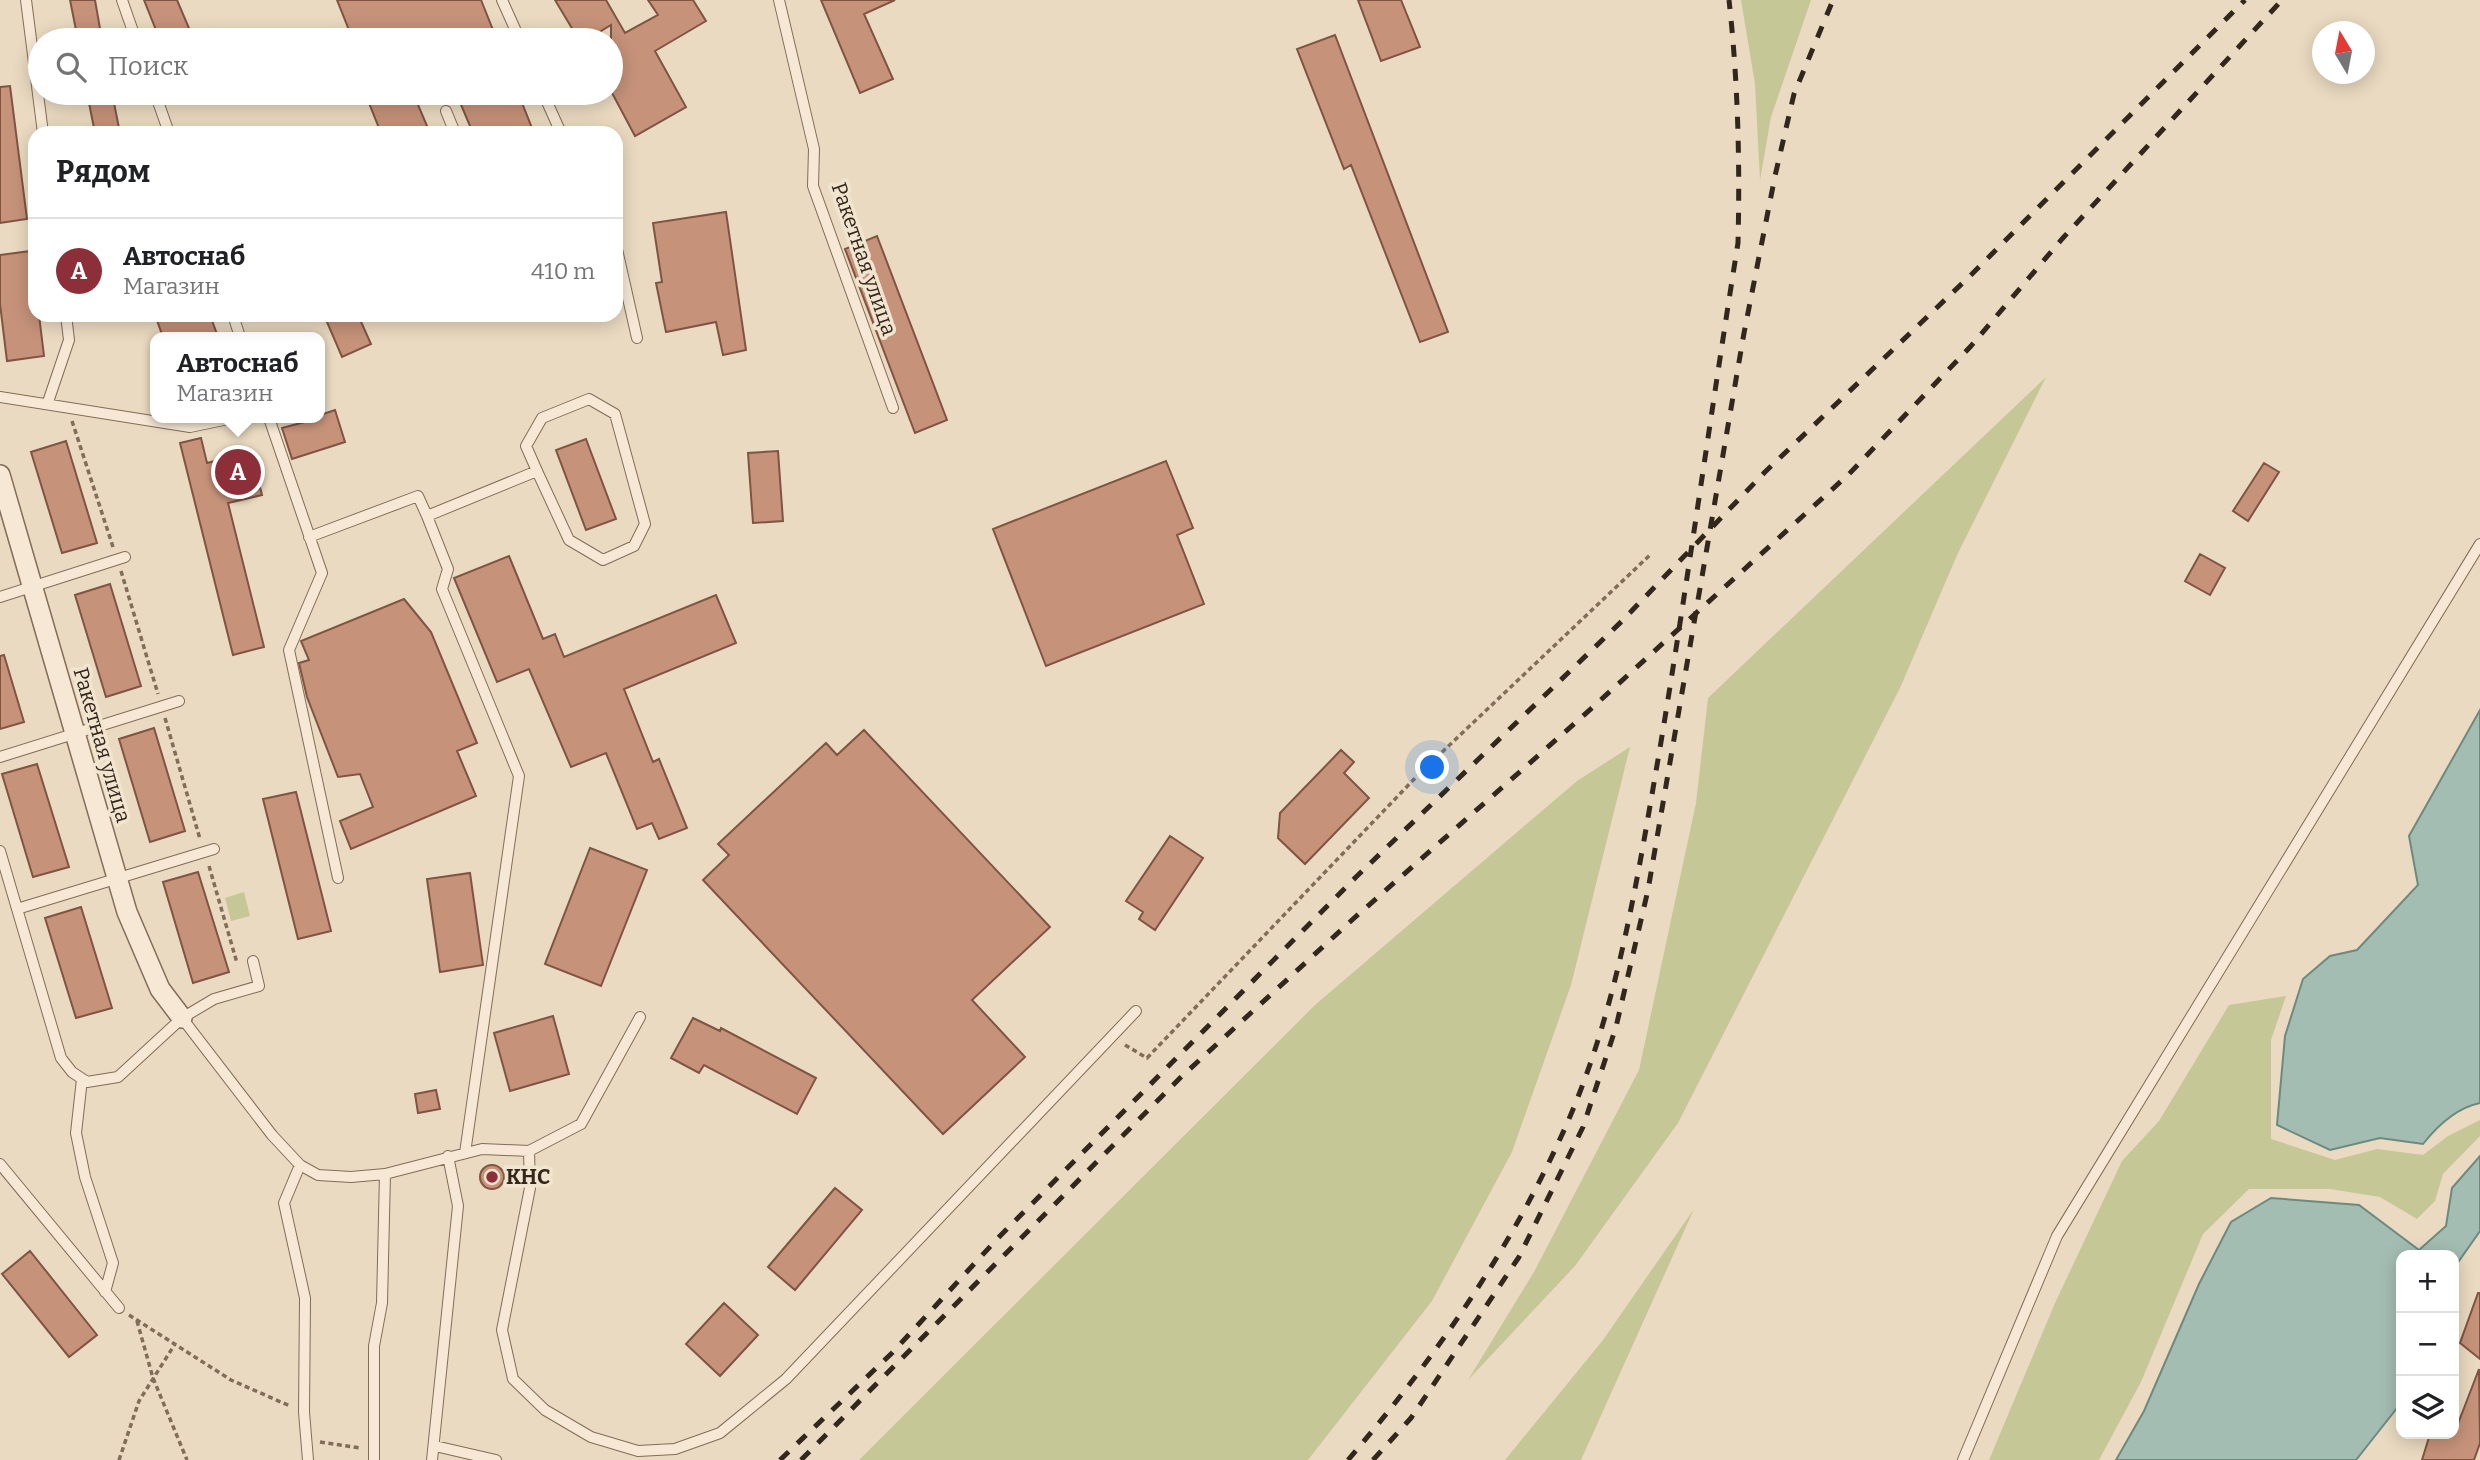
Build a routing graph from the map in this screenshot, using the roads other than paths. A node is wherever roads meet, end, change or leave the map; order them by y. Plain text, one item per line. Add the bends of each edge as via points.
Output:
1 (26, 0) edge
2 (122, 0) edge
3 (502, 0) edge
4 (779, 0) edge
5 (30, 28) edge
6 (132, 28) edge
7 (515, 28) edge
8 (39, 105) edge
9 (159, 105) edge
10 (548, 105) edge
11 (446, 111) dead end
12 (42, 126) edge
13 (167, 126) edge
14 (452, 126) edge
15 (558, 126) edge
16 (623, 276) edge
17 (67, 322) edge
18 (637, 338) dead end
19 (0, 397) edge
20 (48, 402) junction
21 (893, 408) dead end
22 (150, 420) edge
23 (167, 423) edge
24 (209, 423) edge
25 (271, 423) edge
26 (537, 471) junction
27 (0, 475) edge
28 (427, 516) junction
29 (309, 537) junction
30 (2480, 544) edge
31 (121, 558) road end
32 (32, 587) junction
33 (0, 597) edge
34 (180, 701) dead end
35 (75, 734) junction
36 (0, 757) edge
37 (209, 850) road end
38 (0, 851) edge
39 (117, 878) junction
40 (338, 878) dead end
41 (17, 909) junction
42 (253, 961) dead end
43 (1136, 1011) dead end
44 (640, 1017) dead end
45 (182, 1018) junction
46 (82, 1079) junction
47 (529, 1151) junction
48 (465, 1153) junction
49 (448, 1156) junction
50 (0, 1164) edge
51 (300, 1165) junction
52 (385, 1174) junction
53 (105, 1292) junction
54 (119, 1308) road end
55 (435, 1446) junction
56 (675, 1449) junction
57 (374, 1455) edge
58 (308, 1460) edge
59 (432, 1460) edge
60 (496, 1460) edge
61 (671, 1460) edge
62 (1963, 1460) edge

1 - 5 lane
2 - 6 lane
3 - 7 lane
4 - 21 lane, Ракетная улица via 814,149 813,186
8 - 12 lane
9 - 13 lane
10 - 15 lane
11 - 14 lane
16 - 18 lane
17 - 20 lane via 69,340
19 - 20 lane
20 - 22 lane
23 - 24 lane via 190,427
25 - 29 lane
26 - 26 lane via 526,446 542,418 589,399 615,414 645,524 634,546 603,559 569,540
26 - 28 lane
27 - 32 street, Ракетная улица
28 - 29 lane via 418,496
28 - 48 lane via 448,569 442,589 519,776
29 - 40 lane via 322,573 289,650
30 - 62 lane via 2057,1236
31 - 32 lane
32 - 33 lane
32 - 35 street, Ракетная улица
34 - 35 lane
35 - 36 lane
35 - 39 street, Ракетная улица
37 - 39 lane
38 - 41 lane
39 - 41 lane
39 - 45 street, Ракетная улица via 145,961 159,989
41 - 46 lane via 61,1058
42 - 45 lane via 260,986 214,999
43 - 56 lane via 786,1379 720,1433
44 - 47 lane via 582,1124
45 - 46 lane via 118,1077
45 - 51 lane
46 - 53 lane via 76,1133 113,1263
47 - 48 lane
47 - 56 lane via 530,1188 502,1331 513,1379 545,1410 591,1437 638,1451
48 - 49 lane
49 - 52 lane
49 - 55 lane via 458,1206
50 - 53 lane
51 - 52 lane via 318,1175
51 - 58 lane via 284,1203 305,1298
52 - 57 lane via 382,1303 374,1346
53 - 54 lane
55 - 59 lane
55 - 60 lane
56 - 61 lane

